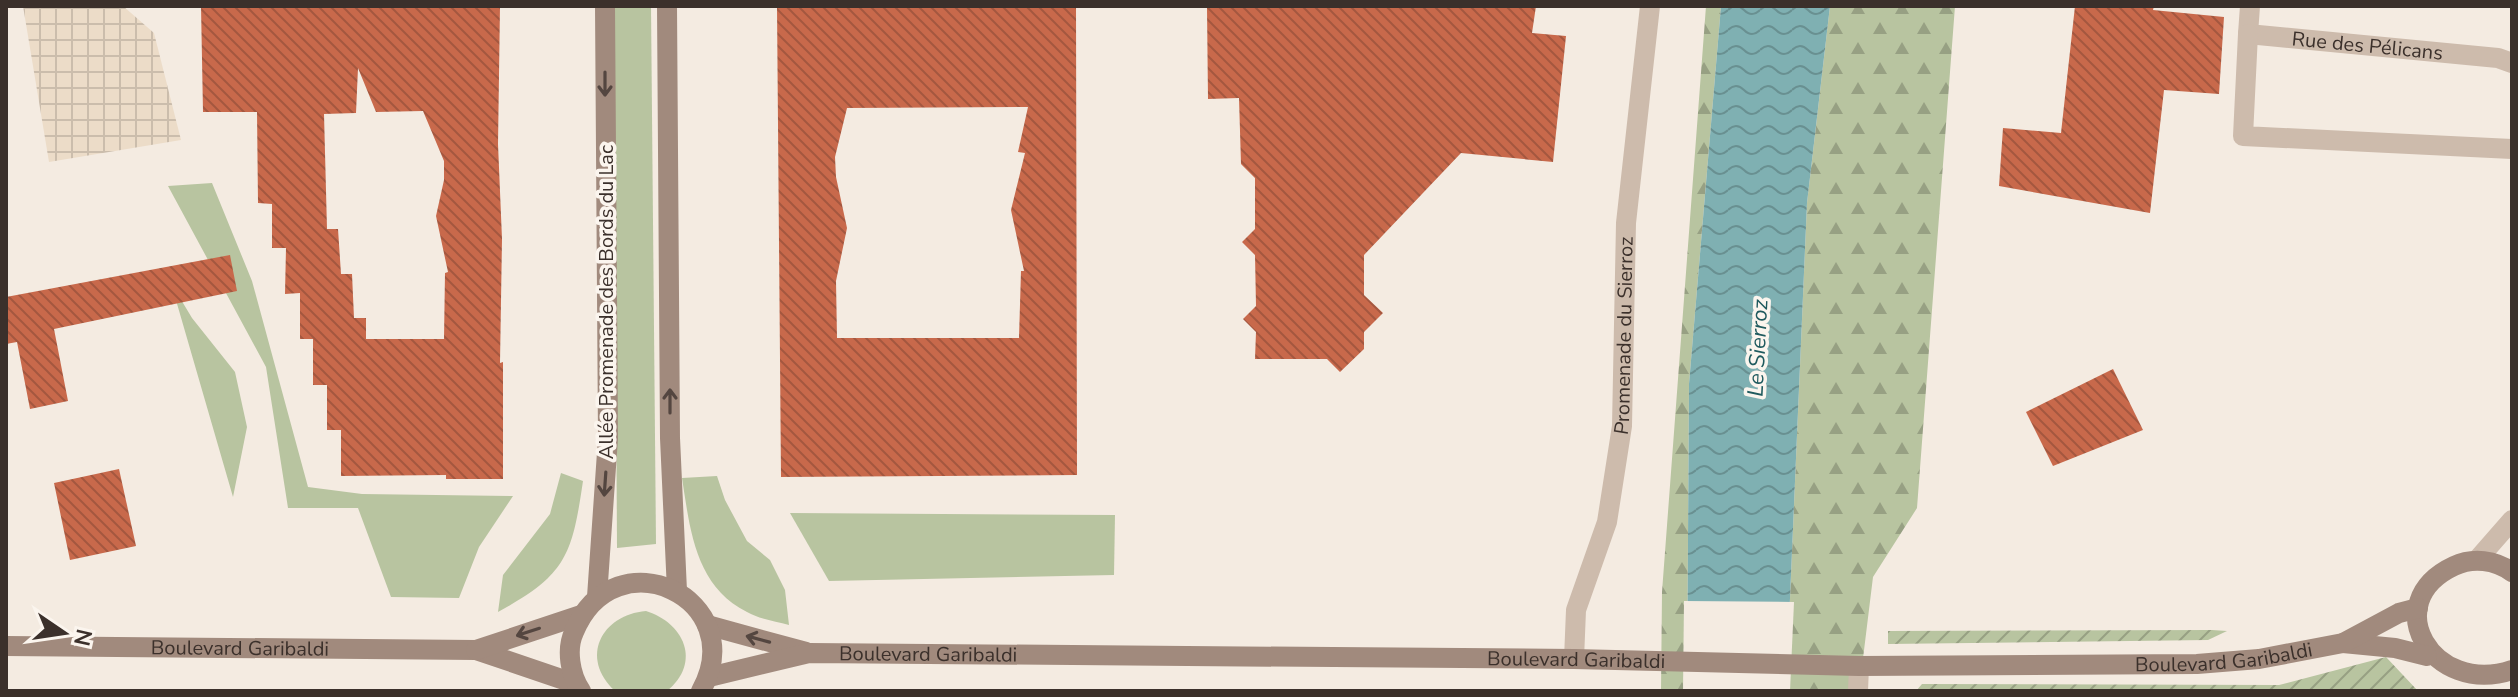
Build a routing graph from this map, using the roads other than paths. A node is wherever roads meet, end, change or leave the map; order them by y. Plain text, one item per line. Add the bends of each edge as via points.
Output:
1 (605, 6) edge
2 (667, 6) edge
3 (1650, 6) edge
4 (2250, 6) edge
5 (2248, 34) junction
6 (2512, 63) edge
7 (2512, 149) edge
8 (2512, 520) edge
9 (2477, 560) junction
10 (2511, 566) edge
11 (677, 591) junction
12 (597, 597) junction
13 (2418, 608) junction
14 (581, 615) junction
15 (707, 625) junction
16 (2343, 643) junction
17 (6, 646) edge
18 (476, 650) junction
19 (809, 653) junction
20 (2427, 656) junction
21 (1574, 659) junction
22 (1850, 665) junction
23 (2512, 670) edge
24 (705, 684) edge
25 (579, 688) edge
26 (1858, 691) edge

1 -> 12 main road, Allée Promenade des Bords du Lac via 608,438
11 -> 2 main road via 670,438
3 - 21 street, Promenade du Sierroz via 1627,198 1622,426 1607,522 1576,610
4 - 5 street
5 - 6 street, Rue des Pélicans
5 - 7 street via 2243,136
8 - 9 street
9 - 10 main road
9 - 13 main road via 2461,562 2433,579
11 - 12 main road via 636,581
11 - 15 main road
12 - 14 main road
13 - 16 main road, Boulevard Garibaldi
13 - 20 main road via 2417,625
14 -> 18 main road, Boulevard Garibaldi
14 - 25 main road via 571,637 570,661
19 -> 15 main road, Boulevard Garibaldi
15 - 24 main road via 713,660
16 - 20 main road, Boulevard Garibaldi
16 - 22 main road, Boulevard Garibaldi via 2197,664
17 - 18 main road, Boulevard Garibaldi
18 - 25 main road, Boulevard Garibaldi
19 - 21 main road, Boulevard Garibaldi
19 - 24 main road, Boulevard Garibaldi
20 - 23 main road via 2459,679 2478,682
21 - 22 main road, Boulevard Garibaldi
22 - 26 street

